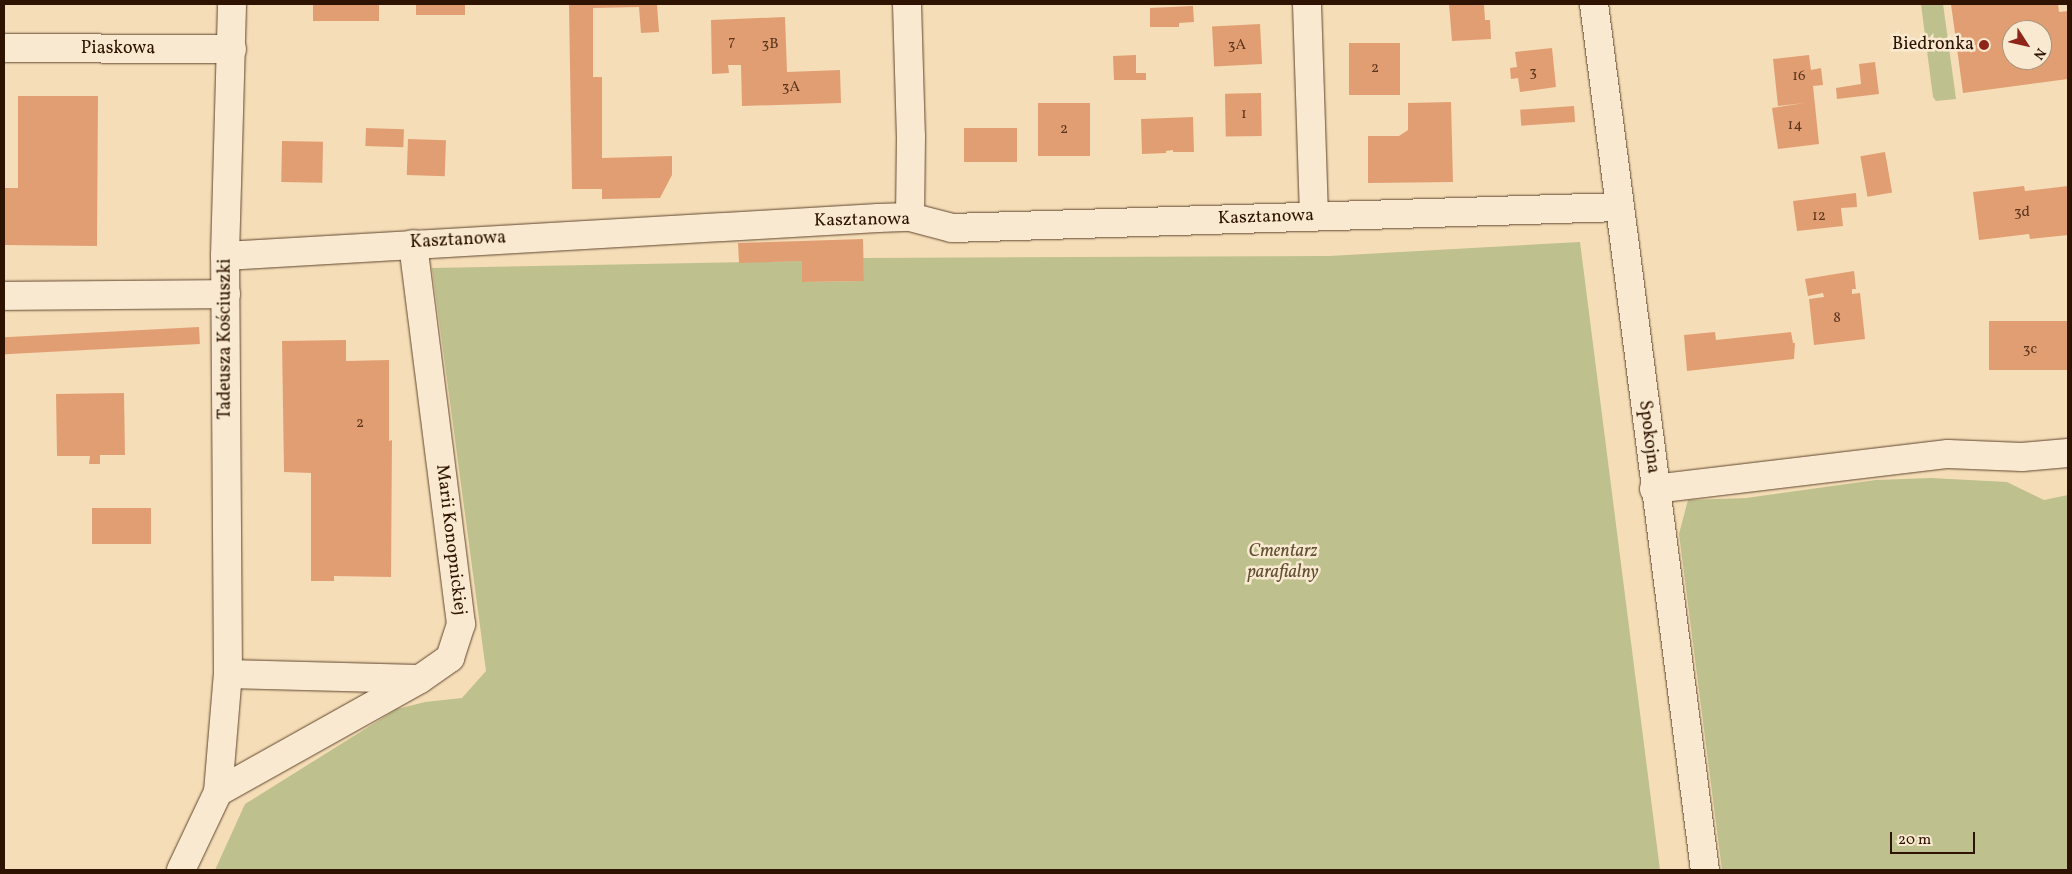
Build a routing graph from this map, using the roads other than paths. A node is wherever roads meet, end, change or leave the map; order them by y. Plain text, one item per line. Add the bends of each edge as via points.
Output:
1 (232, 4) edge
2 (907, 4) edge
3 (1307, 4) edge
4 (1594, 4) edge
5 (4, 48) edge
6 (232, 50) junction
7 (1619, 207) junction
8 (1314, 216) junction
9 (910, 218) junction
10 (413, 244) junction
11 (225, 256) junction
12 (226, 294) junction
13 (4, 296) edge
14 (2068, 453) edge
15 (1654, 489) junction
16 (228, 674) junction
17 (420, 679) junction
18 (218, 792) junction
19 (181, 870) edge
20 (1705, 870) edge

1 - 6 street, Tadeusza Kościuszki
2 - 9 street
3 - 8 street
4 - 7 street, Spokojna
5 - 6 street, Piaskowa
6 - 11 street, Tadeusza Kościuszki
7 - 8 street, Kasztanowa
7 - 15 street, Spokojna
8 - 9 street, Kasztanowa via 952,228
9 - 10 street, Kasztanowa
10 - 11 street, Kasztanowa
10 - 17 street, Marii Konopnickiej via 461,624 450,658
11 - 12 street, Tadeusza Kościuszki
12 - 13 street
12 - 16 street, Tadeusza Kościuszki
14 - 15 street via 2022,457 1948,454
15 - 20 street, Spokojna
16 - 17 street
16 - 18 street
17 - 18 street, Marii Konopnickiej
18 - 19 street

